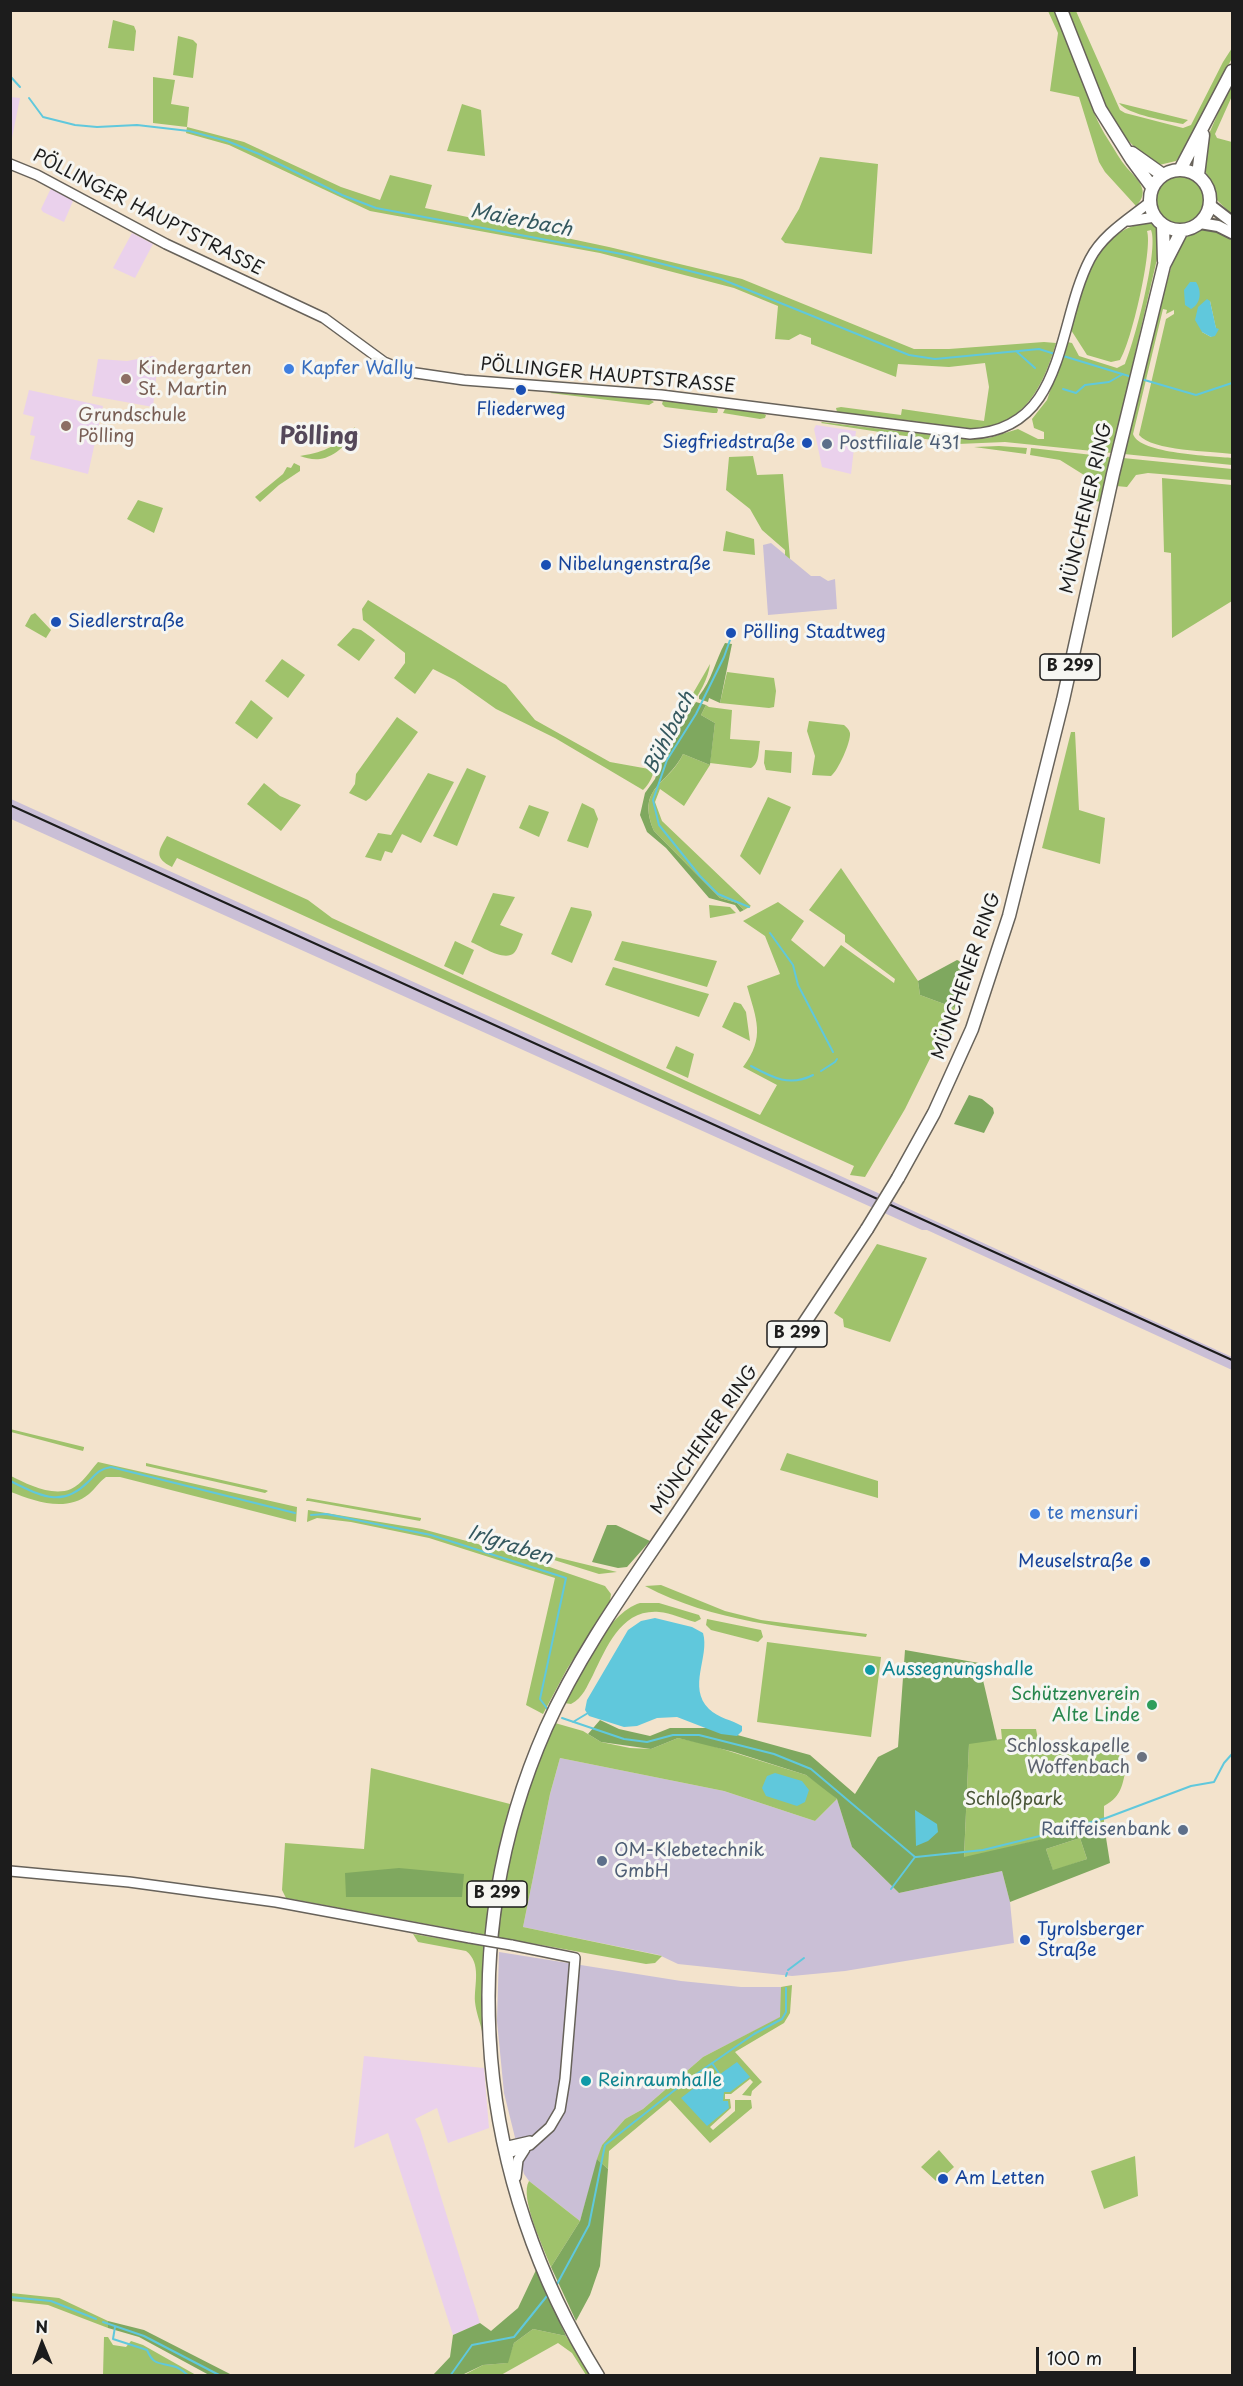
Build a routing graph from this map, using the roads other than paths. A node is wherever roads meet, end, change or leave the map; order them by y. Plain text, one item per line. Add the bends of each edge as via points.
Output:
1 (1061, 10) edge
2 (1233, 71) edge
3 (1206, 125) junction
4 (1122, 144) junction
5 (10, 164) edge
6 (1180, 170) junction
7 (1163, 175) junction
8 (1198, 176) junction
9 (1152, 187) junction
10 (1150, 202) junction
11 (1210, 205) junction
12 (1159, 221) junction
13 (1126, 222) junction
14 (1233, 222) edge
15 (1200, 223) junction
16 (1182, 230) junction
17 (1233, 233) edge
18 (1164, 265) junction
19 (10, 1871) edge
20 (538, 2138) junction
21 (526, 2148) junction
22 (505, 2150) junction
23 (516, 2195) junction
24 (598, 2376) edge

1 - 4 main road via 1100,109
2 - 3 main road
3 - 6 main road
3 - 8 main road
4 - 7 main road
4 - 9 main road
5 - 13 street, PÖLLINGER HAUPTSTRASSE via 166,244 324,318 384,362 402,369 425,375 641,393 970,434 998,431 1022,418 1044,392 1090,259 1107,236
6 - 7 main road
6 - 8 main road
7 - 9 main road
8 - 11 main road via 1209,190
9 - 10 main road
10 - 12 main road
10 - 13 street, PÖLLINGER HAUPTSTRASSE
11 - 14 main road
11 - 15 main road
12 - 13 street
12 - 16 main road
12 - 18 main road, B 299
15 - 16 main road
15 - 17 main road
16 - 18 main road, B 299
18 - 22 main road, MÜNCHENER RING / B 299, bridge via 1009,916 972,1029 934,1113 898,1178 597,1634 569,1681 541,1741 503,1859 489,1960 489,2049
19 - 20 street, bridge via 276,1902 575,1958 562,2101 554,2122
20 - 21 street
20 - 22 street
21 - 22 street
21 - 23 street via 517,2164
22 - 23 main road, MÜNCHENER RING / B 299
23 - 24 main road, MÜNCHENER RING / B 299 via 540,2265

